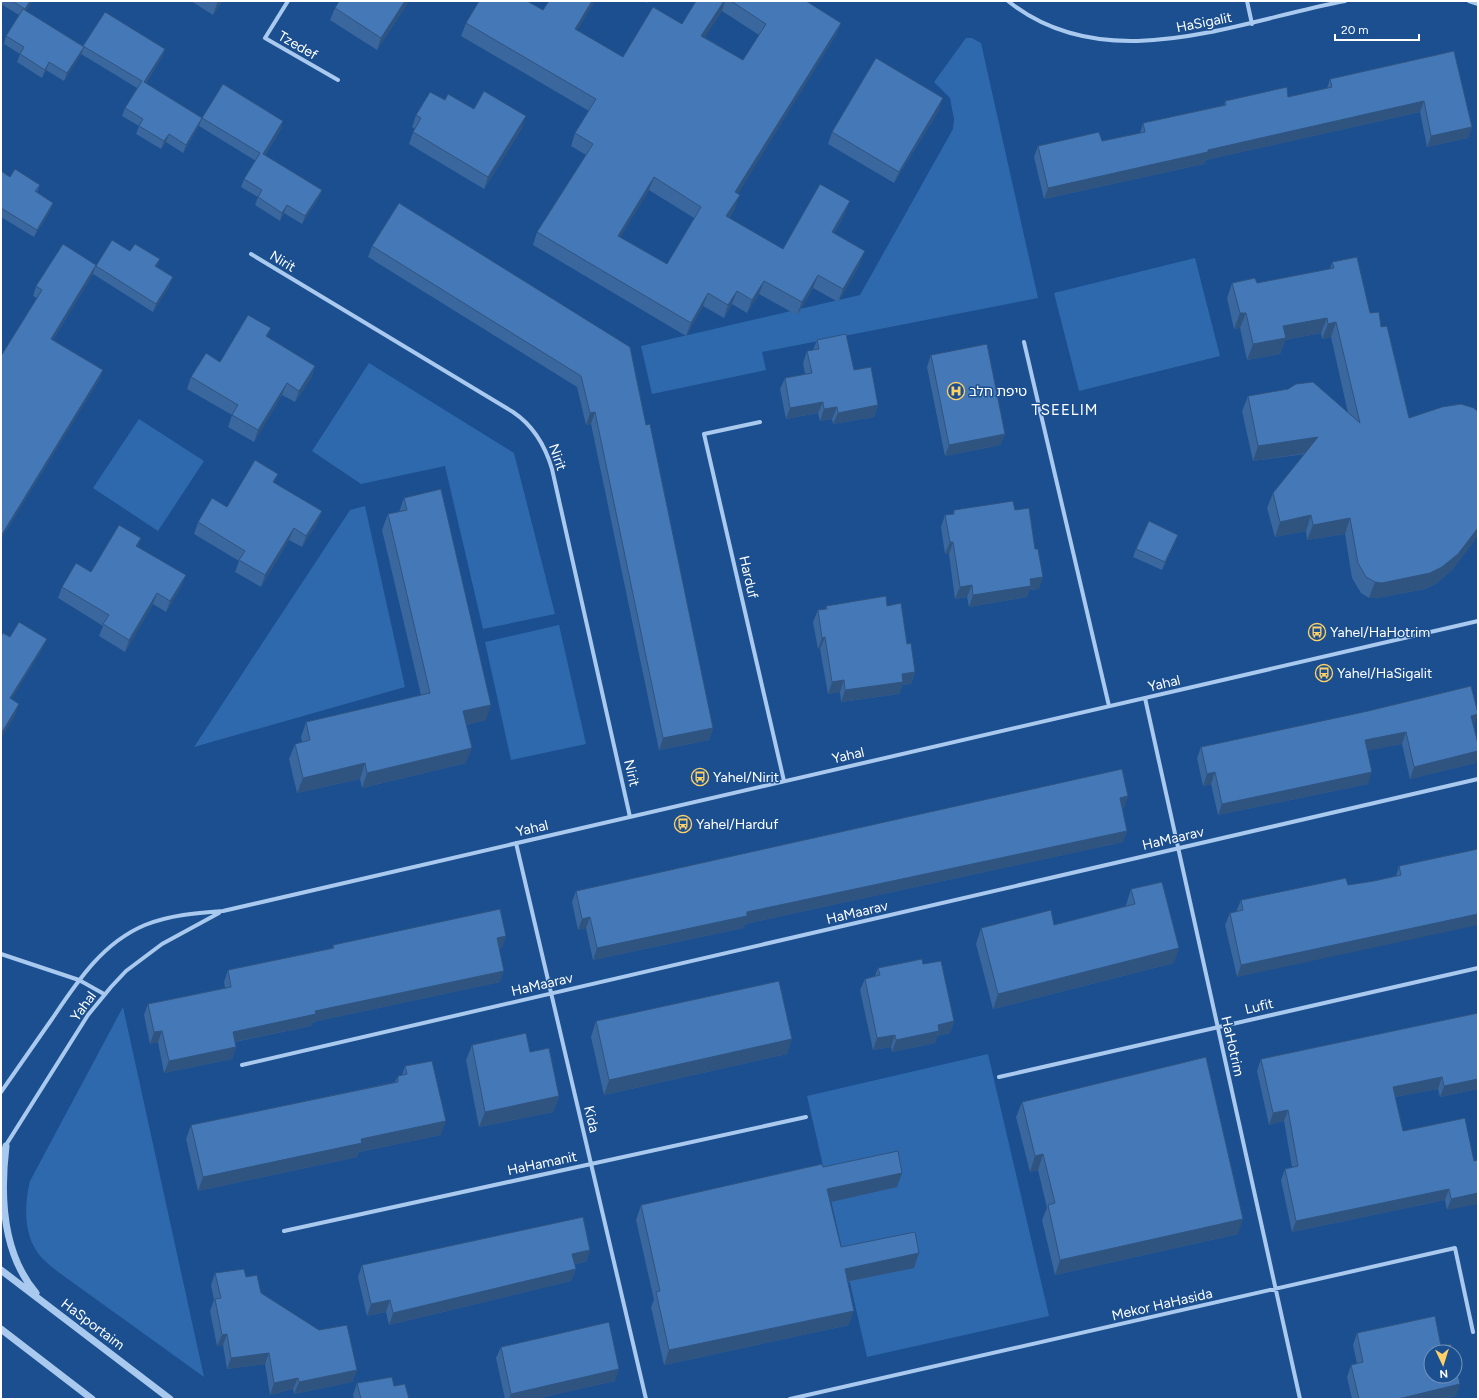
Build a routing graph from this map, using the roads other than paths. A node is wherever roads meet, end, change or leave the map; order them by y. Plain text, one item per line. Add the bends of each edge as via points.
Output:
1 (288, 1) edge
2 (1008, 1) edge
3 (1246, 1) edge
4 (1345, 1) edge
5 (1469, 1) edge
6 (1478, 4) edge
7 (1252, 24) junction
8 (338, 80) dead end
9 (251, 254) dead end
10 (1024, 342) dead end
11 (760, 422) dead end
12 (1478, 621) edge
13 (1145, 698) junction
14 (1109, 706) junction
15 (1478, 779) edge
16 (784, 781) junction
17 (630, 817) junction
18 (516, 843) junction
19 (1178, 848) junction
20 (223, 911) junction
21 (1, 954) edge
22 (1478, 968) edge
23 (79, 980) junction
24 (551, 993) junction
25 (104, 994) junction
26 (1218, 1027) junction
27 (242, 1065) dead end
28 (999, 1077) dead end
29 (1, 1092) edge
30 (806, 1117) dead end
31 (6, 1146) junction
32 (1, 1153) edge
33 (591, 1164) junction
34 (284, 1231) dead end
35 (1, 1270) edge
36 (1276, 1290) junction
37 (43, 1302) junction
38 (1, 1329) edge
39 (1473, 1332) dead end
40 (92, 1399) edge
41 (170, 1399) edge
42 (646, 1399) edge
43 (790, 1399) edge
44 (1300, 1399) edge

1 - 8 street, Tzedef via 265,38
2 - 7 street, HaSigalit via 1023,13 1064,32 1113,41 1169,40
3 - 7 street
4 - 7 street, HaSigalit
5 - 6 street
9 - 17 street, Nirit via 513,412 538,436 552,469
10 - 14 street
11 - 16 street, Harduf via 704,434
12 - 13 street, Yahal
13 - 14 street, Yahal
13 - 19 street, HaHotrim
14 - 16 street, Yahal
15 - 19 street, HaMaarav
16 - 17 street, Yahal
17 - 18 street, Yahal
18 - 20 street, Yahal
18 - 24 street, Kida
19 - 24 street, HaMaarav
19 - 26 street, HaHotrim
20 - 23 street, Yahal via 182,915 144,926 109,947
20 - 25 street, Yahal via 162,944 126,971
21 - 23 street
22 - 26 street, Lufit
23 - 25 street
23 - 29 street, Yahal
24 - 27 street, HaMaarav
24 - 33 street, Kida
25 - 31 street, Yahal via 83,1022
26 - 28 street, Lufit
26 - 36 street, HaHotrim
30 - 33 street, HaHamanit
31 - 32 street, Yahal
31 - 37 street via 3,1197 8,1235 19,1269
33 - 34 street, HaHamanit
33 - 42 street, Kida
35 - 37 street, HaSportaim
36 - 39 street, Mekor HaHasida via 1455,1248
36 - 43 street, Mekor HaHasida
36 - 44 street, HaHotrim
37 - 41 street, HaSportaim
38 - 40 street

